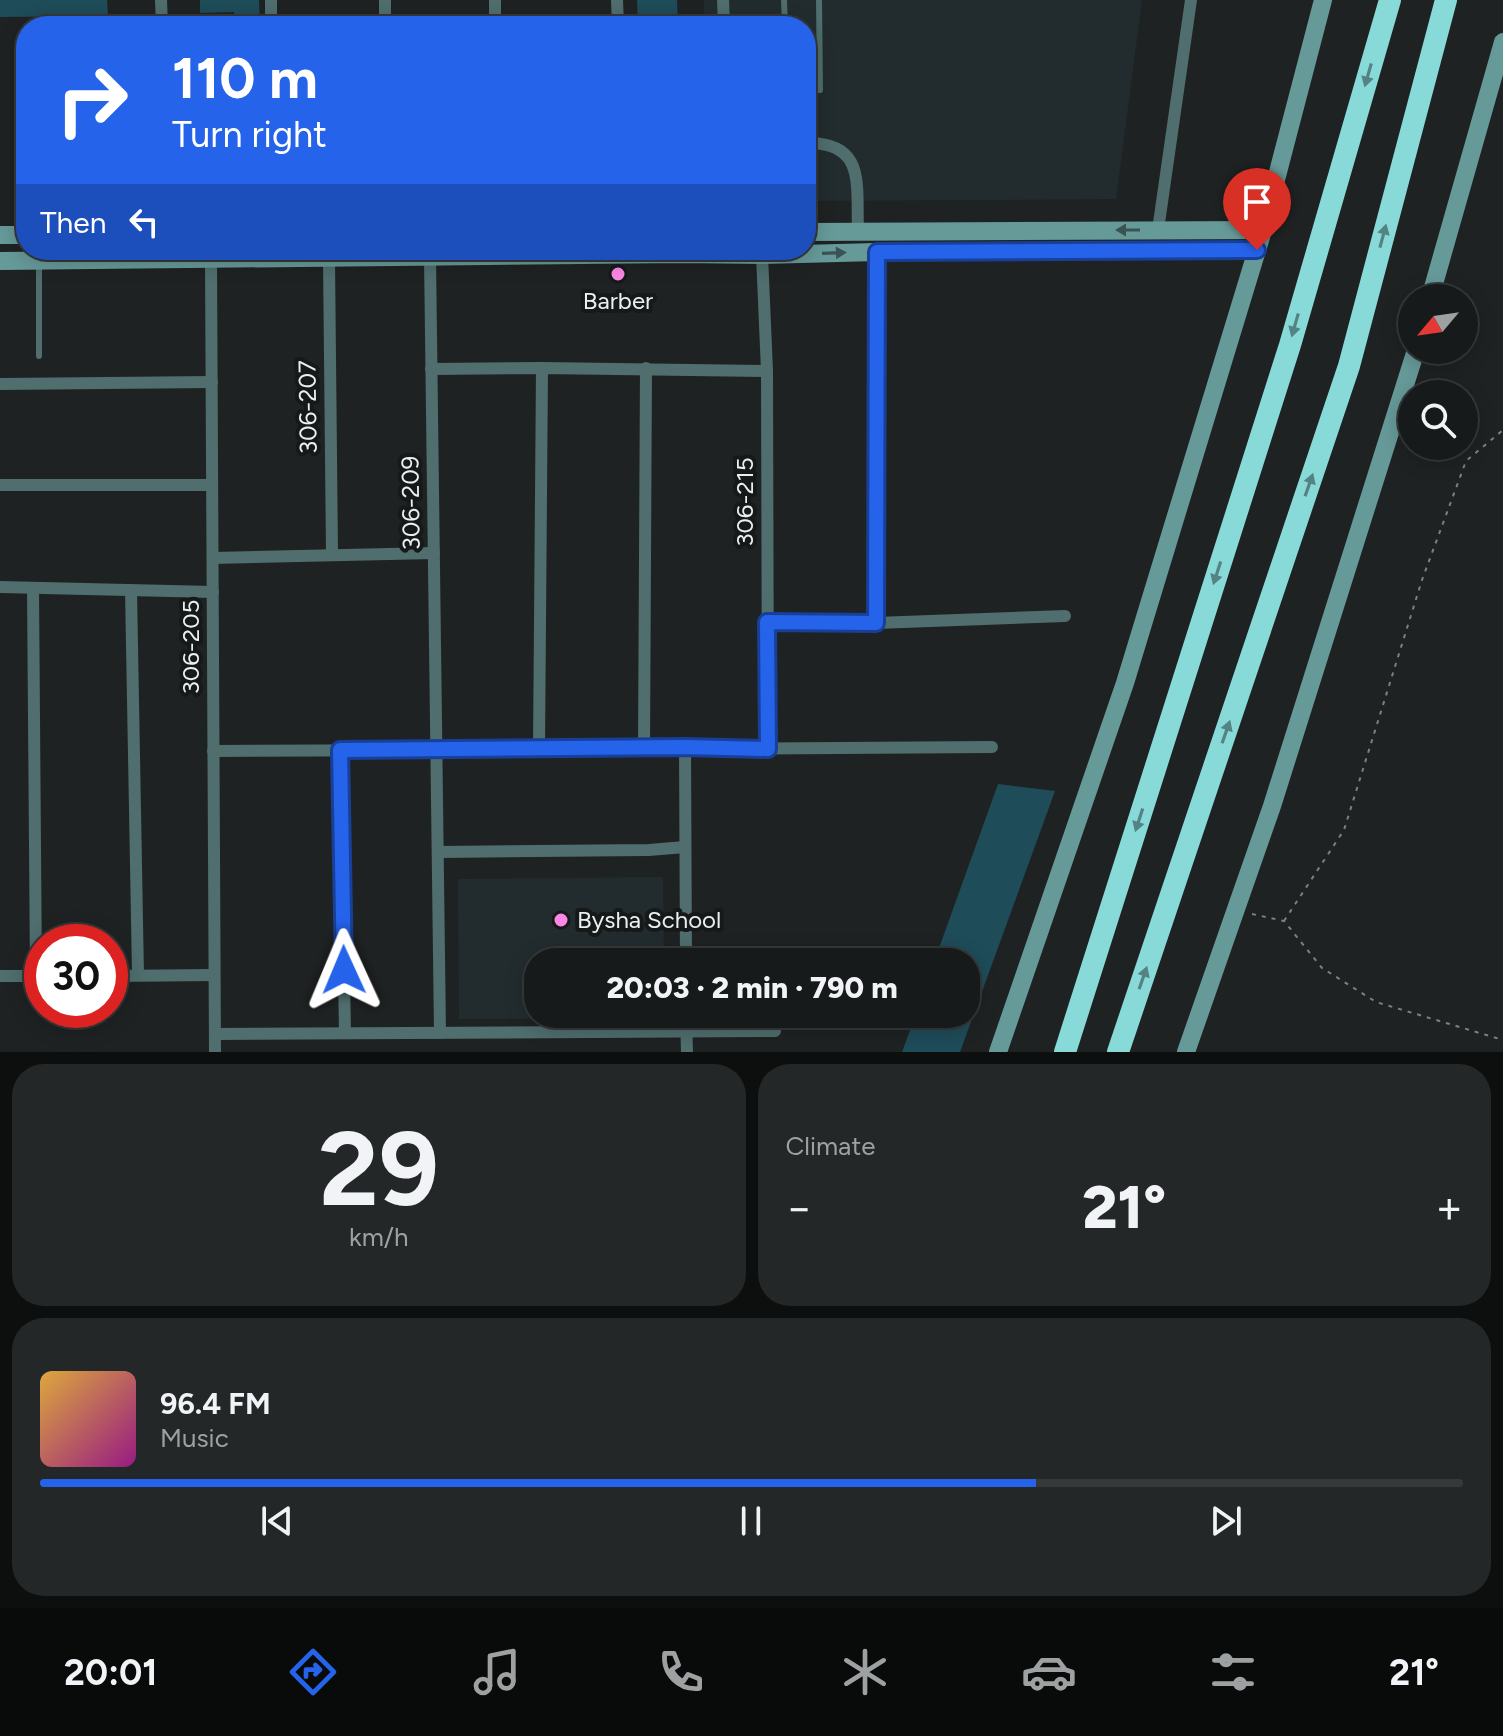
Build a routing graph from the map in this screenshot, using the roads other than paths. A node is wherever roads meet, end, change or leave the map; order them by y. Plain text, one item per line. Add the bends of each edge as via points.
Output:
1 (819, 0) edge
2 (1191, 0) edge
3 (1323, 0) edge
4 (1390, 0) edge
5 (1446, 0) edge
6 (1503, 42) edge
7 (816, 90) edge
8 (816, 143) edge
9 (1158, 230) junction
10 (1262, 230) junction
11 (858, 231) junction
12 (816, 232) edge
13 (1257, 250) junction
14 (877, 252) junction
15 (816, 254) edge
16 (48, 260) edge
17 (211, 260) edge
18 (329, 260) edge
19 (430, 260) edge
20 (762, 260) edge
21 (0, 261) edge
22 (39, 261) junction
23 (1434, 284) edge
24 (39, 356) dead end
25 (1412, 364) edge
26 (542, 368) junction
27 (646, 368) junction
28 (431, 369) junction
29 (767, 371) junction
30 (212, 382) junction
31 (0, 384) edge
32 (0, 485) edge
33 (212, 485) junction
34 (434, 553) junction
35 (332, 555) junction
36 (213, 558) junction
37 (0, 587) edge
38 (33, 588) junction
39 (131, 590) junction
40 (213, 592) junction
41 (1065, 616) dead end
42 (767, 622) junction
43 (876, 623) junction
44 (685, 747) junction
45 (992, 747) dead end
46 (539, 748) junction
47 (644, 748) junction
48 (436, 749) junction
49 (768, 749) junction
50 (340, 750) junction
51 (213, 751) junction
52 (685, 847) junction
53 (438, 852) junction
54 (38, 924) edge
55 (686, 948) edge
56 (128, 975) edge
57 (138, 975) junction
58 (214, 975) junction
59 (0, 976) edge
60 (24, 976) edge
61 (686, 1031) junction
62 (775, 1031) dead end
63 (345, 1033) junction
64 (440, 1033) junction
65 (215, 1034) junction
66 (215, 1052) edge
67 (687, 1052) edge
68 (998, 1052) edge
69 (1065, 1052) edge
70 (1118, 1052) edge
71 (1186, 1052) edge

1 - 7 lane
2 - 9 street
3 - 10 street
4 -> 69 highway via 1290,345
70 -> 5 highway via 1349,366
6 - 23 street
8 - 11 street via 835,146 856,169
9 - 10 street
9 -> 11 street
10 - 13 street
11 - 12 street
13 - 14 street
13 - 68 street via 1125,683
15 -> 14 street
14 - 43 street
16 - 22 street
17 - 30 street, 306-205
18 - 35 street, 306-207
19 - 28 street, 306-209
20 - 29 street, 306-215
21 - 22 street
22 - 24 lane
25 - 71 street via 1272,806
26 - 27 street
26 - 28 street
26 - 46 street
27 - 29 street
27 - 47 street
28 - 34 street, 306-209
29 - 42 street, 306-215
30 - 31 street
30 - 33 street, 306-205
32 - 33 street
33 - 36 street, 306-205
34 - 35 street
34 - 48 street, 306-209
35 - 36 street
36 - 40 street, 306-205
37 - 38 street
38 - 39 street
38 - 54 street
39 - 40 street
39 - 57 street
40 - 51 street, 306-205
41 - 43 street
42 - 43 street
42 - 49 street, 306-215
44 - 47 street
44 - 49 street
44 - 52 street
45 - 49 street
46 - 47 street
46 - 48 street
48 - 50 street
48 - 53 street, 306-209
50 - 51 street
50 - 63 street
51 - 58 street, 306-205
52 - 53 street
52 - 55 street
53 - 64 street, 306-209
56 - 57 street
57 - 58 street
58 - 65 street, 306-205
59 - 60 street
61 - 62 street
61 - 64 street
61 - 67 street
63 - 64 street
63 - 65 street
65 - 66 street, 306-205

